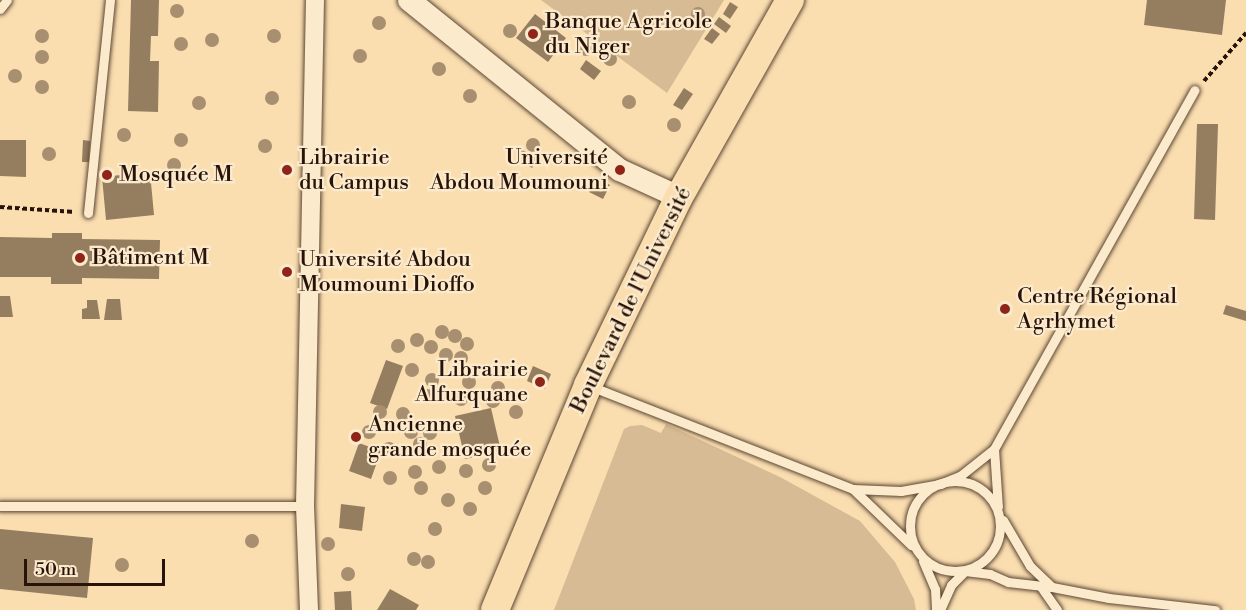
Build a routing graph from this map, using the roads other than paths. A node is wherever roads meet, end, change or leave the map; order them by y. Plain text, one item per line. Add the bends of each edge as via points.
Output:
1 (7, 0) edge
2 (110, 0) edge
3 (315, 0) edge
4 (409, 0) edge
5 (790, 0) edge
6 (0, 9) edge
7 (1195, 90) road end
8 (680, 197) junction
9 (88, 213) road end
10 (588, 385) junction
11 (994, 449) junction
12 (940, 484) junction
13 (853, 489) junction
14 (0, 506) edge
15 (305, 506) junction
16 (999, 512) junction
17 (920, 555) junction
18 (965, 571) junction
19 (1041, 587) junction
20 (1052, 587) junction
21 (309, 610) edge
22 (495, 610) edge
23 (938, 610) edge
24 (1057, 610) edge
25 (1215, 610) edge

1 - 6 lane
2 - 9 lane
3 - 15 street
4 - 8 street via 620,170
5 - 8 main road, Boulevard de l'Université
7 - 11 lane
8 - 10 main road, Boulevard de l'Université
10 - 13 lane
10 - 22 main road, Boulevard de l'Université
11 - 12 lane via 960,476
11 - 16 lane
12 - 13 lane via 901,491
12 - 16 lane via 951,481 975,485
12 - 17 lane via 922,496 911,514 911,536
13 - 17 lane
14 - 15 lane
15 - 21 street
16 - 18 lane via 998,544 984,562
16 - 20 lane via 1030,566
17 - 18 lane via 932,566
17 - 23 lane via 935,589
18 - 19 lane
18 - 23 lane via 951,585
19 - 20 lane
19 - 24 lane
20 - 25 lane

